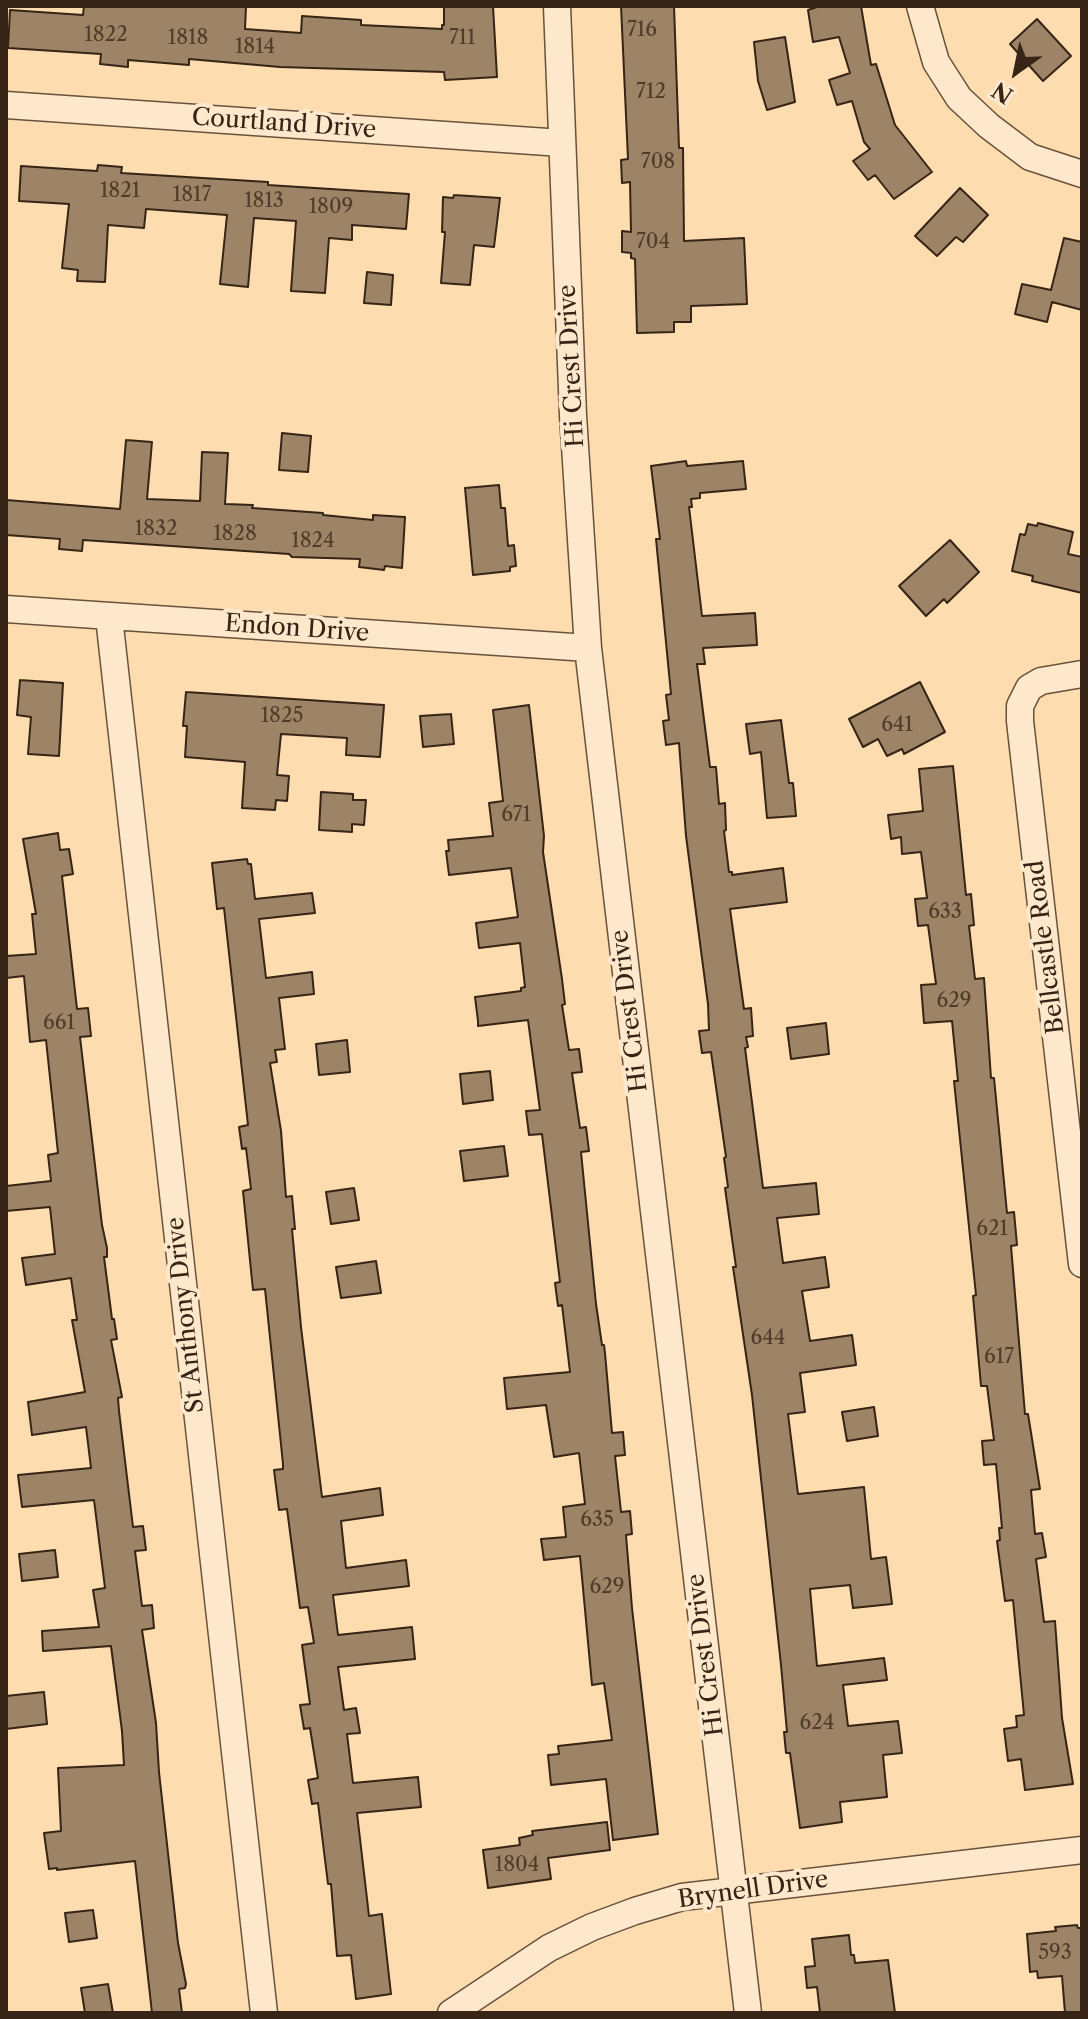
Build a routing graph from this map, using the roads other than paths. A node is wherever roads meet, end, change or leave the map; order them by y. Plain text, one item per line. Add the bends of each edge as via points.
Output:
1 (557, 6) edge
2 (920, 6) edge
3 (6, 105) edge
4 (562, 143) junction
5 (1082, 174) edge
6 (6, 609) edge
7 (109, 617) junction
8 (588, 648) junction
9 (1082, 674) edge
10 (1082, 1264) edge
11 (1082, 1850) edge
12 (734, 1890) junction
13 (264, 2013) edge
14 (451, 2013) edge
15 (748, 2013) edge

1 - 4 street, Hi Crest Drive
2 - 5 street via 936,62 959,98 1030,157
3 - 4 street, Courtland Drive
4 - 8 street, Hi Crest Drive
6 - 7 street, Endon Drive
7 - 8 street, Endon Drive
7 - 13 street, St Anthony Drive
8 - 12 street, Hi Crest Drive
9 - 10 street, Bellcastle Road via 1029,688 1020,721
11 - 12 street, Brynell Drive
12 - 14 street, Brynell Drive via 682,1897 592,1927 549,1948
12 - 15 street, Hi Crest Drive

